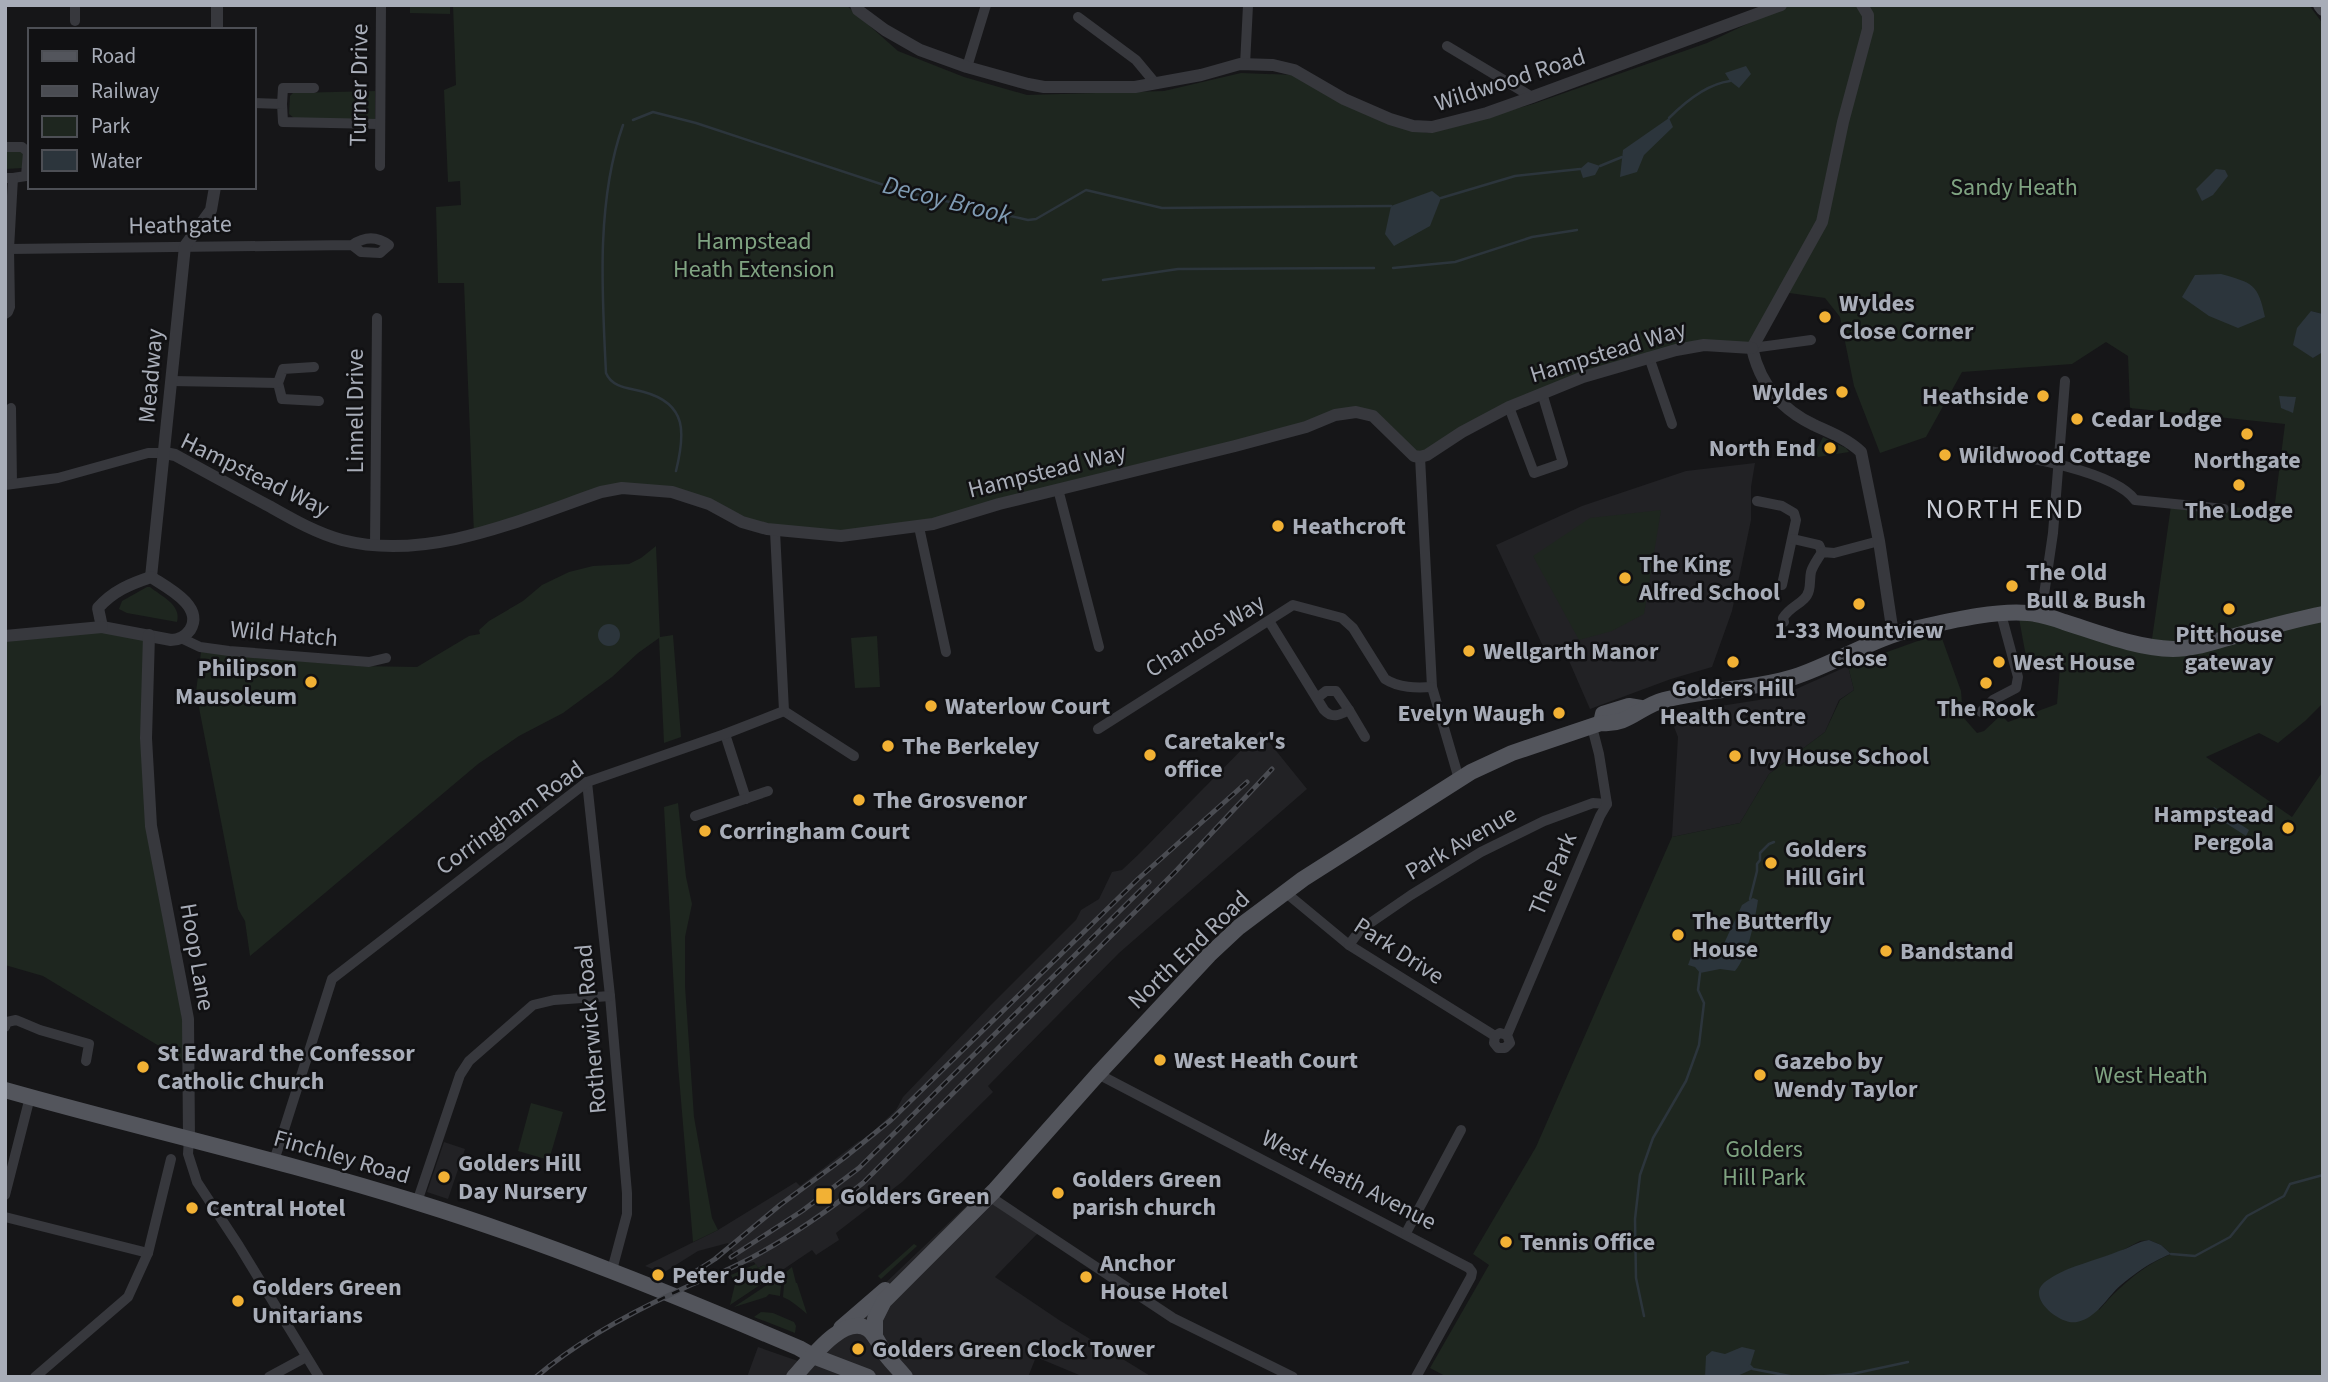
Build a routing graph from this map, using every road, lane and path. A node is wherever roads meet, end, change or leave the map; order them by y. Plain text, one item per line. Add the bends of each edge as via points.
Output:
1 (75, 5) edge
2 (217, 5) edge
3 (381, 5) edge
4 (856, 5) edge
5 (986, 5) edge
6 (1248, 5) edge
7 (1781, 5) edge
8 (1862, 5) edge
9 (1078, 17) dead end
10 (75, 21) dead end
11 (217, 28) edge
12 (1447, 46) dead end
13 (1245, 65) junction
14 (967, 68) junction
15 (1156, 84) junction
16 (314, 88) dead end
17 (1532, 97) junction
18 (256, 103) edge
19 (282, 104) junction
20 (380, 124) junction
21 (5, 147) edge
22 (380, 166) dead end
23 (9, 178) edge
24 (215, 189) edge
25 (352, 245) dead end
26 (185, 246) junction
27 (9, 249) junction
28 (5, 314) edge
29 (377, 318) dead end
30 (1811, 340) dead end
31 (1752, 348) junction
32 (1649, 358) junction
33 (314, 367) dead end
34 (171, 381) junction
35 (2065, 381) dead end
36 (278, 383) junction
37 (1542, 393) junction
38 (319, 401) dead end
39 (1509, 407) junction
40 (11, 408) dead end
41 (1672, 424) dead end
42 (1983, 450) dead end
43 (165, 453) junction
44 (1420, 457) junction
45 (2059, 464) junction
46 (8, 485) edge
47 (1058, 489) junction
48 (1757, 501) dead end
49 (2224, 509) dead end
50 (919, 527) junction
51 (775, 531) junction
52 (1793, 539) junction
53 (1879, 541) junction
54 (375, 546) junction
55 (1822, 552) junction
56 (150, 577) junction
57 (1782, 585) dead end
58 (2001, 614) junction
59 (2323, 614) edge
60 (2040, 615) junction
61 (1269, 621) junction
62 (1784, 622) dead end
63 (102, 627) junction
64 (1896, 633) junction
65 (149, 635) junction
66 (5, 636) edge
67 (181, 638) junction
68 (1099, 647) dead end
69 (946, 652) dead end
70 (386, 658) dead end
71 (1432, 687) junction
72 (1317, 698) junction
73 (1349, 710) junction
74 (783, 711) junction
75 (1981, 712) dead end
76 (1597, 725) junction
77 (1098, 729) dead end
78 (725, 734) junction
79 (1365, 737) dead end
80 (854, 756) dead end
81 (1459, 779) junction
82 (587, 782) junction
83 (768, 791) dead end
84 (746, 799) junction
85 (1607, 804) junction
86 (695, 816) dead end
87 (1285, 892) junction
88 (1349, 945) junction
89 (610, 996) junction
90 (5, 1027) edge
91 (1501, 1035) junction
92 (1505, 1048) dead end
93 (86, 1061) dead end
94 (1098, 1074) junction
95 (5, 1090) edge
96 (30, 1097) junction
97 (1461, 1130) dead end
98 (189, 1138) junction
99 (172, 1159) dead end
100 (274, 1161) junction
101 (5, 1195) edge
102 (989, 1196) junction
103 (417, 1202) junction
104 (5, 1217) edge
105 (1406, 1234) junction
106 (937, 1246) junction
107 (148, 1253) junction
108 (612, 1270) junction
109 (835, 1333) junction
110 (875, 1336) junction
111 (884, 1352) junction
112 (813, 1356) junction
113 (306, 1357) junction
114 (845, 1368) junction
115 (1417, 1374) edge
116 (866, 1376) edge
117 (35, 1377) edge
118 (269, 1377) edge
119 (319, 1377) edge
120 (794, 1377) edge
121 (807, 1377) edge
122 (905, 1377) edge
123 (1293, 1377) edge
124 (1430, 1377) edge

1 - 10 street
2 - 11 street
3 - 20 street, Turner Drive
4 - 14 street, Wildwood Road via 896,37
5 - 14 street
6 - 13 street
7 - 17 street, Wildwood Road
8 - 31 street via 1868,29 1822,222
9 - 15 street via 1136,60
12 - 17 street
13 - 15 street, Wildwood Road
13 - 17 street, Wildwood Road via 1294,70 1344,99 1413,126 1432,127
14 - 15 street, Wildwood Road via 1044,87
16 - 19 street via 283,88
18 - 19 street
19 - 20 street via 283,122
20 - 22 street, Turner Drive
21 - 23 street via 22,147 28,152 26,176
23 - 27 street
24 - 26 street, Meadway via 211,210
25 - 26 street, Heathgate
26 - 27 street, Heathgate
26 - 34 street, Meadway
27 - 28 street via 10,307
29 - 54 street, Linnell Drive
30 - 31 street
31 - 32 street, Hampstead Way via 1704,345
31 - 53 street via 1764,383 1785,409 1861,452
32 - 37 street, Hampstead Way
32 - 41 street
33 - 36 street via 283,369
34 - 36 street
34 - 43 street, Meadway
35 - 45 street
36 - 38 street via 282,399
37 - 39 street, Hampstead Way
37 - 39 street via 1563,463 1534,473
39 - 44 street, Hampstead Way
40 - 46 street
42 - 45 street
43 - 46 street, Hampstead Way
43 - 54 street, Hampstead Way via 299,523
43 - 56 street, Meadway
44 - 47 street, Hampstead Way via 1373,416 1346,412 1225,449
44 - 71 street
45 - 49 street via 2128,490 2135,500
45 - 60 street
47 - 50 street, Hampstead Way
47 - 68 street
48 - 52 street via 1794,513
50 - 51 street, Hampstead Way via 841,536
50 - 69 street
51 - 54 street, Hampstead Way via 679,494 622,488 474,534 423,545
51 - 74 street
52 - 55 street via 1819,545
52 - 57 street
53 - 55 street
53 - 64 street
55 - 62 street via 1804,599 1786,612
56 - 63 street via 108,596 98,608
56 - 67 street via 189,605 192,626
58 - 60 main road, North End Road
58 - 64 main road, North End Road
58 - 75 street via 2018,684
59 - 60 main road, North End Road via 2174,649 2123,640
61 - 71 street, Chandos Way via 1293,605 1342,618 1385,679 1403,686
61 - 72 street
61 - 77 street, Chandos Way
63 - 65 street
63 - 66 street
64 - 76 main road, North End Road via 1798,676 1768,685 1670,699 1612,724
65 - 67 street
65 - 98 street, Hoop Lane via 146,738 151,826 188,1020
67 - 70 street, Wild Hatch via 200,647 229,651 369,662
71 - 81 street
72 - 73 street via 1331,715
72 - 73 street via 1336,691
73 - 79 street
74 - 78 street, Corringham Road
74 - 80 street
76 - 81 main road, North End Road via 1512,753
76 - 85 street
78 - 82 street, Corringham Road
78 - 84 street
81 - 87 main road, North End Road
82 - 89 street, Rotherwick Road
82 - 100 street, Corringham Road via 332,979
83 - 84 street
84 - 86 street
85 - 88 street, Park Avenue via 1593,803 1544,821 1481,852 1360,930
85 - 91 street, The Park
87 - 88 street, Park Drive
87 - 94 main road, North End Road via 1209,955
88 - 91 street, Park Drive
89 - 103 street via 533,1005 469,1061 460,1074
89 - 108 street, Rotherwick Road via 627,1193 627,1214
90 - 93 street via 16,1020 89,1044
91 - 92 street, The Park via 1510,1044
94 - 102 main road, North End Road
94 - 105 street, West Heath Avenue
95 - 96 main road, Finchley Road
96 - 98 main road, Finchley Road
96 - 101 street
97 - 105 street
98 - 100 main road, Finchley Road
98 - 113 street, Hoop Lane via 188,1154 197,1182
99 - 107 street
100 - 103 main road, Finchley Road
102 - 106 main road, North End Road
102 - 123 street via 1173,1318
103 - 108 main road, Finchley Road
104 - 107 street
105 - 115 street, West Heath Avenue via 1472,1272
106 - 109 main road, North End Road
106 - 110 main road, North End Road via 884,1301
107 - 117 street via 128,1297
108 - 112 main road, Finchley Road
109 - 110 main road via 859,1326
109 - 112 main road
109 - 114 main road
110 - 111 main road
111 - 116 main road, Finchley Road via 883,1365
111 - 122 main road
112 - 114 main road, Finchley Road
112 - 120 main road
113 - 118 street
113 - 119 street, Hoop Lane
114 - 116 main road, Finchley Road
114 - 121 main road via 814,1371
115 - 124 street

